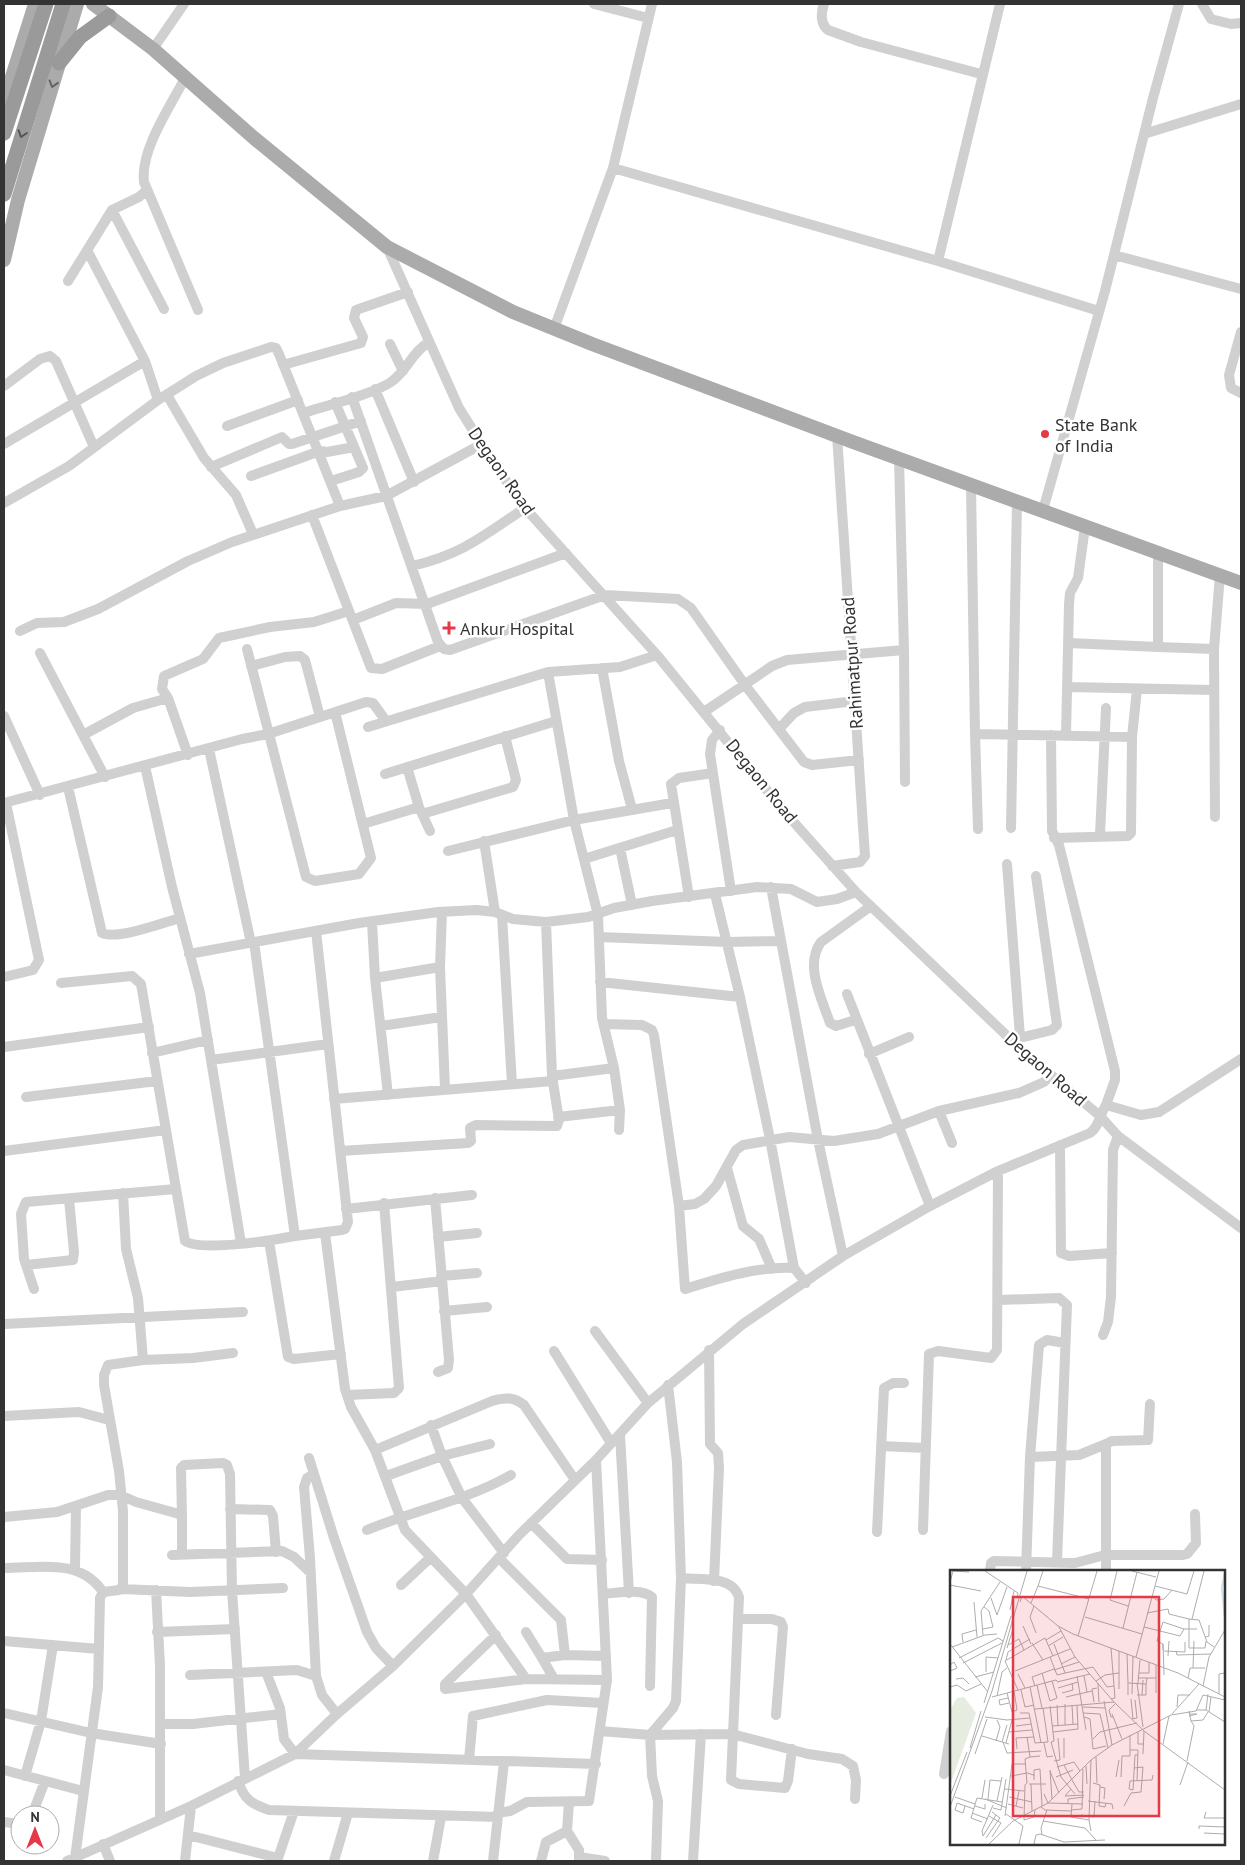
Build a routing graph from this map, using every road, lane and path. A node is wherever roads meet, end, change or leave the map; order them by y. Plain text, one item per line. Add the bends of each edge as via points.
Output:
1 (35, 4) edge
2 (46, 4) edge
3 (63, 4) edge
4 (77, 4) edge
5 (93, 4) edge
6 (184, 4) edge
7 (594, 4) edge
8 (652, 4) edge
9 (824, 4) edge
10 (1000, 4) edge
11 (1179, 4) edge
12 (1202, 4) edge
13 (109, 16) junction
14 (648, 18) junction
15 (1241, 23) edge
16 (154, 49) junction
17 (59, 63) junction
18 (981, 74) junction
19 (185, 78) junction
20 (4, 102) edge
21 (1241, 104) edge
22 (4, 133) edge
23 (1144, 134) junction
24 (613, 168) junction
25 (147, 190) junction
26 (4, 194) edge
27 (112, 210) junction
28 (387, 247) junction
29 (87, 250) junction
30 (1114, 255) junction
31 (4, 260) edge
32 (938, 261) junction
33 (68, 281) dead end
34 (1241, 289) edge
35 (408, 292) junction
36 (164, 309) dead end
37 (198, 310) dead end
38 (1099, 312) junction
39 (554, 329) junction
40 (1241, 332) edge
41 (429, 342) junction
42 (390, 344) dead end
43 (145, 361) junction
44 (283, 365) junction
45 (403, 371) junction
46 (4, 386) edge
47 (375, 389) junction
48 (1241, 393) edge
49 (162, 397) junction
50 (352, 397) junction
51 (298, 400) junction
52 (74, 402) junction
53 (336, 402) junction
54 (303, 413) junction
55 (361, 421) junction
56 (227, 426) dead end
57 (345, 426) junction
58 (837, 435) junction
59 (312, 436) junction
60 (4, 444) edge
61 (482, 444) junction
62 (354, 446) junction
63 (94, 447) junction
64 (320, 451) junction
65 (899, 460) junction
66 (211, 468) junction
67 (251, 476) dead end
68 (331, 481) junction
69 (414, 482) junction
70 (972, 485) junction
71 (386, 496) junction
72 (1017, 501) junction
73 (4, 503) edge
74 (340, 506) junction
75 (525, 508) junction
76 (1043, 510) junction
77 (312, 515) junction
78 (1085, 527) junction
79 (253, 534) junction
80 (566, 553) junction
81 (1158, 554) junction
82 (412, 566) junction
83 (1220, 575) junction
84 (1241, 583) edge
85 (605, 596) junction
86 (427, 604) junction
87 (351, 615) junction
88 (20, 631) dead end
89 (1069, 643) junction
90 (440, 646) junction
91 (1158, 647) junction
92 (247, 649) dead end
93 (1214, 649) junction
94 (904, 650) junction
95 (40, 653) dead end
96 (851, 653) junction
97 (657, 655) junction
98 (251, 666) junction
99 (602, 668) junction
100 (548, 672) junction
101 (745, 685) junction
102 (1068, 687) junction
103 (1137, 689) junction
104 (1214, 690) junction
105 (168, 698) junction
106 (855, 701) junction
107 (1106, 708) dead end
108 (335, 712) junction
109 (704, 712) junction
110 (4, 716) edge
111 (320, 717) junction
112 (386, 722) junction
113 (556, 722) junction
114 (368, 727) dead end
115 (779, 729) junction
116 (720, 730) junction
117 (268, 734) junction
118 (975, 734) junction
119 (1012, 734) junction
120 (1066, 734) junction
121 (83, 735) junction
122 (1051, 735) junction
123 (506, 736) junction
124 (1106, 736) junction
125 (1132, 737) junction
126 (209, 749) junction
127 (188, 754) junction
128 (859, 760) junction
129 (145, 766) junction
130 (407, 767) junction
131 (713, 772) junction
132 (385, 774) dead end
133 (105, 777) junction
134 (905, 782) dead end
135 (68, 787) junction
136 (40, 795) junction
137 (672, 802) junction
138 (5, 803) edge
139 (632, 809) junction
140 (420, 810) junction
141 (1215, 817) dead end
142 (574, 820) junction
143 (363, 824) junction
144 (1011, 828) dead end
145 (978, 829) dead end
146 (677, 830) junction
147 (430, 831) dead end
148 (1100, 835) junction
149 (1054, 838) junction
150 (484, 841) junction
151 (620, 848) junction
152 (448, 851) dead end
153 (584, 859) junction
154 (1007, 864) dead end
155 (832, 866) junction
156 (1036, 876) dead end
157 (771, 887) junction
158 (731, 891) junction
159 (856, 892) junction
160 (715, 894) junction
161 (688, 897) junction
162 (632, 905) junction
163 (871, 906) junction
164 (442, 912) junction
165 (498, 914) junction
166 (598, 915) junction
167 (180, 918) junction
168 (372, 922) junction
169 (546, 922) junction
170 (316, 931) junction
171 (599, 937) junction
172 (781, 941) junction
173 (727, 942) junction
174 (252, 943) junction
175 (189, 954) junction
176 (440, 966) junction
177 (4, 977) edge
178 (375, 978) junction
179 (600, 982) junction
180 (61, 983) dead end
181 (847, 994) dead end
182 (740, 997) junction
183 (441, 1017) junction
184 (855, 1020) junction
185 (604, 1024) junction
186 (381, 1026) junction
187 (149, 1027) junction
188 (909, 1037) dead end
189 (1015, 1038) junction
190 (208, 1040) junction
191 (328, 1044) junction
192 (4, 1047) edge
193 (270, 1052) junction
194 (152, 1053) junction
195 (869, 1054) junction
196 (1241, 1059) edge
197 (211, 1060) junction
198 (614, 1068) junction
199 (1051, 1075) junction
200 (552, 1079) junction
201 (158, 1081) junction
202 (512, 1084) junction
203 (445, 1090) junction
204 (388, 1094) junction
205 (26, 1097) dead end
206 (334, 1099) junction
207 (1106, 1105) junction
208 (620, 1110) junction
209 (939, 1111) junction
210 (558, 1116) junction
211 (1100, 1116) junction
212 (897, 1127) junction
213 (166, 1130) junction
214 (620, 1130) dead end
215 (1118, 1136) junction
216 (770, 1139) junction
217 (818, 1140) junction
218 (952, 1143) dead end
219 (1060, 1146) junction
220 (4, 1151) edge
221 (340, 1151) junction
222 (727, 1168) junction
223 (998, 1171) junction
224 (176, 1189) junction
225 (123, 1193) junction
226 (472, 1195) dead end
227 (435, 1198) junction
228 (69, 1199) junction
229 (384, 1203) junction
230 (678, 1206) junction
231 (930, 1206) junction
232 (346, 1209) junction
233 (1241, 1228) edge
234 (325, 1232) junction
235 (477, 1233) dead end
236 (295, 1236) junction
237 (438, 1237) junction
238 (269, 1241) junction
239 (241, 1243) junction
240 (1112, 1253) junction
241 (843, 1256) junction
242 (26, 1265) junction
243 (794, 1268) junction
244 (772, 1269) junction
245 (477, 1273) dead end
246 (442, 1279) junction
247 (806, 1283) junction
248 (392, 1287) junction
249 (34, 1289) dead end
250 (999, 1300) junction
251 (487, 1307) dead end
252 (444, 1311) junction
253 (243, 1312) dead end
254 (140, 1316) junction
255 (4, 1324) edge
256 (595, 1331) dead end
257 (1103, 1335) dead end
258 (1065, 1343) junction
259 (709, 1350) junction
260 (554, 1351) dead end
261 (233, 1353) dead end
262 (341, 1354) junction
263 (143, 1360) junction
264 (438, 1372) dead end
265 (904, 1384) dead end
266 (668, 1385) junction
267 (347, 1395) junction
268 (648, 1403) junction
269 (1150, 1404) dead end
270 (4, 1416) edge
271 (109, 1420) junction
272 (431, 1425) junction
273 (620, 1434) junction
274 (611, 1443) junction
275 (490, 1444) dead end
276 (1106, 1444) junction
277 (881, 1446) junction
278 (925, 1448) junction
279 (375, 1450) junction
280 (442, 1456) junction
281 (1030, 1457) junction
282 (1063, 1457) junction
283 (309, 1458) dead end
284 (596, 1460) junction
285 (313, 1475) junction
286 (511, 1475) dead end
287 (386, 1476) junction
288 (575, 1480) junction
289 (120, 1495) junction
290 (462, 1498) junction
291 (76, 1506) junction
292 (230, 1509) junction
293 (1195, 1514) dead end
294 (400, 1516) junction
295 (4, 1517) edge
296 (182, 1518) junction
297 (531, 1523) junction
298 (367, 1530) dead end
299 (923, 1530) dead end
300 (877, 1532) dead end
301 (276, 1552) junction
302 (232, 1554) junction
303 (1106, 1555) junction
304 (502, 1556) junction
305 (430, 1558) junction
306 (602, 1560) junction
307 (1057, 1562) junction
308 (1027, 1566) edge
309 (4, 1568) edge
310 (75, 1568) junction
311 (990, 1570) edge
312 (1106, 1570) edge
313 (311, 1573) junction
314 (681, 1578) junction
315 (714, 1581) junction
316 (401, 1585) dead end
317 (283, 1588) dead end
318 (122, 1589) junction
319 (156, 1590) junction
320 (232, 1591) junction
321 (103, 1592) junction
322 (629, 1593) junction
323 (466, 1594) junction
324 (603, 1594) junction
325 (740, 1620) junction
326 (235, 1629) junction
327 (157, 1632) junction
328 (526, 1632) dead end
329 (496, 1636) junction
330 (4, 1641) edge
331 (53, 1645) junction
332 (99, 1649) junction
333 (565, 1655) junction
334 (606, 1656) junction
335 (542, 1658) junction
336 (393, 1666) junction
337 (266, 1672) junction
338 (239, 1674) junction
339 (190, 1675) dead end
340 (316, 1676) junction
341 (526, 1678) junction
342 (554, 1679) junction
343 (607, 1680) junction
344 (650, 1686) dead end
345 (603, 1703) junction
346 (4, 1713) edge
347 (281, 1714) junction
348 (337, 1714) junction
349 (776, 1715) dead end
350 (243, 1719) junction
351 (41, 1722) junction
352 (160, 1724) junction
353 (600, 1731) junction
354 (91, 1733) junction
355 (701, 1734) junction
356 (732, 1734) junction
357 (650, 1735) junction
358 (950, 1737) edge
359 (161, 1744) junction
360 (792, 1749) junction
361 (295, 1754) junction
362 (469, 1760) junction
363 (504, 1762) junction
364 (596, 1764) junction
365 (4, 1770) edge
366 (944, 1774) dead end
367 (25, 1776) junction
368 (241, 1780) junction
369 (45, 1781) junction
370 (82, 1791) junction
371 (855, 1799) dead end
372 (569, 1802) junction
373 (36, 1805) edge
374 (191, 1806) junction
375 (294, 1811) junction
376 (348, 1813) junction
377 (498, 1815) junction
378 (441, 1817) junction
379 (160, 1820) junction
380 (567, 1831) junction
381 (188, 1835) junction
382 (103, 1844) junction
383 (277, 1859) edge
384 (579, 1859) edge
385 (73, 1860) edge
386 (110, 1861) edge
387 (185, 1861) edge
388 (334, 1861) edge
389 (433, 1861) edge
390 (493, 1861) edge
391 (540, 1861) edge
392 (605, 1861) edge
393 (656, 1861) edge
394 (692, 1861) edge

1 - 20 main road
2 - 22 highway
3 -> 26 highway
4 - 17 main road
5 - 13 main road
6 - 16 street
7 - 14 street
8 - 14 street
9 - 18 street via 822,21 828,30
10 - 18 street
11 - 23 street
12 - 15 street via 1211,19 1226,24
13 - 16 main road
13 - 17 highway via 80,37
14 - 24 street
16 - 19 main road
17 -> 31 main road via 18,200
18 - 32 street
19 - 25 street via 144,161 142,169
19 - 28 main road
21 - 23 street
23 - 30 street
24 - 32 street
24 - 39 street
25 - 27 street
25 - 37 street
27 - 29 street
27 - 36 street
28 - 35 street, Degaon Road
28 - 39 main road via 513,312
29 - 33 street
29 - 43 street
30 - 34 street
30 - 38 street
32 - 38 street
35 - 41 street, Degaon Road
35 - 44 street via 356,310 354,318 363,338 361,343
38 - 76 street
39 - 58 main road
40 - 48 street via 1229,375 1231,388
41 - 45 street via 415,353
41 - 61 street, Degaon Road via 459,408
42 - 45 street
43 - 49 street
43 - 52 street
44 - 49 street via 276,348 265,348 196,376
44 - 51 street
45 - 47 street
46 - 52 street via 40,359 50,356 56,360
47 - 50 street
47 - 69 street
49 - 63 street
49 - 66 street
50 - 53 street
50 - 55 street
51 - 54 street
51 - 56 street
52 - 60 street
52 - 63 street
53 - 54 street
53 - 57 street
54 - 59 street
55 - 57 street
55 - 71 street
57 - 59 street
57 - 62 street
58 - 65 main road
58 - 96 street, Rahimatpur Road
59 - 64 street
59 - 66 street via 289,444 282,436
61 - 69 street
61 - 75 street, Degaon Road
62 - 64 street
62 - 68 street via 362,470
63 - 73 street via 69,466
64 - 67 street
64 - 68 street
65 - 70 main road
65 - 94 street
66 - 79 street via 236,495
68 - 74 street
69 - 71 street
70 - 72 main road
70 - 118 street
71 - 74 street
71 - 82 street
72 - 76 main road
72 - 119 street
74 - 77 street
75 - 80 street, Degaon Road
75 - 82 street via 460,551
76 - 78 main road
77 - 79 street
77 - 87 street
78 - 81 main road
78 - 89 street via 1078,578 1070,593
79 - 88 street via 201,554 98,609 64,622 37,623
80 - 85 street, Degaon Road
80 - 86 street
81 - 83 main road
81 - 91 street
82 - 86 street
83 - 84 main road
83 - 93 street
85 - 90 street via 450,650
85 - 97 street, Degaon Road
85 - 101 street via 684,601
86 - 87 street via 396,603
86 - 90 street
87 - 90 street via 373,669 382,669
87 - 105 street via 219,638 203,659 164,676 162,689
89 - 91 street
89 - 102 street
91 - 93 street
92 - 98 street
93 - 104 street
94 - 96 street
94 - 134 street
95 - 121 street
96 - 101 street via 787,660 772,666
96 - 106 street, Rahimatpur Road
97 - 99 street via 620,667
97 - 109 street, Degaon Road
98 - 111 street via 300,656 305,660
98 - 117 street
99 - 100 street
99 - 139 street via 612,730
100 - 112 street
100 - 113 street
101 - 109 street
101 - 115 street
102 - 103 street
102 - 120 street
103 - 104 street
103 - 125 street
104 - 141 street
105 - 121 street via 133,708
105 - 127 street
106 - 115 street via 800,710
106 - 128 street, Rahimatpur Road
107 - 124 street
108 - 111 street
108 - 112 street via 371,702
108 - 143 street
109 - 116 street, Degaon Road
110 - 136 street
111 - 117 street
112 - 114 street
113 - 123 street
113 - 142 street
115 - 128 street via 808,764
116 - 131 street via 711,747
116 - 155 street, Degaon Road
117 - 126 street
117 - 143 street via 309,880 359,874 365,868 371,858
118 - 119 street
118 - 145 street
119 - 122 street
119 - 144 street
120 - 122 street
120 - 124 street
121 - 133 street
122 - 149 street via 1051,824
123 - 130 street
123 - 140 street via 516,780 513,787
124 - 125 street
124 - 148 street
125 - 148 street via 1133,829 1128,836
126 - 127 street
126 - 174 street
127 - 129 street
128 - 155 street, Rahimatpur Road via 865,856 860,862
129 - 133 street
129 - 167 street
130 - 132 street
130 - 140 street
131 - 137 street via 673,780
131 - 158 street
133 - 135 street
135 - 136 street
135 - 167 street via 102,933 120,934
136 - 138 street
137 - 139 street
137 - 146 street
138 - 177 street via 39,960 34,970
139 - 142 street
140 - 143 street
140 - 147 street
142 - 150 street
142 - 153 street
146 - 151 street
146 - 161 street
148 - 149 street
149 - 207 street via 1059,845 1115,1071
150 - 152 street
150 - 165 street
151 - 153 street
151 - 162 street
153 - 166 street
154 - 189 street
155 - 159 street, Degaon Road
156 - 189 street via 1057,1025 1052,1030
157 - 158 street
157 - 159 street via 791,889 817,902
157 - 172 street
158 - 160 street
159 - 163 street, Degaon Road
160 - 161 street
160 - 173 street
161 - 162 street
162 - 166 street
163 - 184 street via 822,942 814,960 817,986 830,1023 836,1026
163 - 189 street, Degaon Road
164 - 165 street via 477,910
164 - 168 street
164 - 176 street
165 - 169 street
165 - 202 street
166 - 169 street
166 - 171 street
167 - 175 street
168 - 170 street
168 - 178 street
169 - 200 street
170 - 174 street
170 - 191 street
171 - 173 street
171 - 179 street
172 - 173 street
172 - 217 street
173 - 182 street
174 - 175 street
174 - 193 street
175 - 190 street
176 - 178 street
176 - 183 street
178 - 186 street
179 - 182 street
179 - 185 street
180 - 187 street via 135,976 141,984
181 - 184 street
182 - 216 street
183 - 186 street
183 - 203 street
184 - 195 street
185 - 198 street
185 - 230 street via 642,1026 652,1030
186 - 204 street
187 - 192 street
187 - 194 street
188 - 195 street
189 - 199 street, Degaon Road
190 - 194 street
190 - 197 street
191 - 193 street
191 - 206 street
193 - 197 street
193 - 236 street
194 - 201 street
195 - 212 street
196 - 207 street via 1159,1112 1141,1115
197 - 239 street
198 - 200 street
198 - 208 street
199 - 209 street via 1044,1082 1019,1093
199 - 211 street, Degaon Road
200 - 202 street
200 - 210 street
201 - 205 street
201 - 213 street
202 - 203 street
203 - 204 street
204 - 206 street
206 - 221 street
207 - 211 street
208 - 210 street
208 - 214 street
209 - 212 street
209 - 218 street
210 - 221 street via 555,1127 472,1126 472,1141 468,1143
211 - 215 street, Degaon Road
211 - 219 street via 1094,1130
212 - 217 street via 858,1138
212 - 231 street
213 - 220 street
213 - 224 street
215 - 233 street, Degaon Road
215 - 240 street via 1113,1150
216 - 217 street
216 - 222 street via 743,1145 736,1150
216 - 243 street
217 - 241 street
219 - 223 street
219 - 240 street via 1061,1253 1069,1256
221 - 232 street
222 - 230 street via 704,1199
222 - 244 street via 743,1226 759,1239
223 - 231 street
223 - 250 street
224 - 225 street
224 - 239 street via 185,1241 190,1244
225 - 228 street
225 - 254 street via 126,1249
226 - 227 street
227 - 229 street
227 - 237 street
228 - 242 street via 31,1200 22,1206
228 - 242 street via 73,1260
229 - 232 street
229 - 248 street
230 - 244 street via 685,1288 719,1278
231 - 241 street
232 - 234 street via 348,1222 345,1228
234 - 236 street
234 - 262 street
235 - 237 street
236 - 238 street
237 - 246 street
238 - 239 street
238 - 262 street via 288,1357
240 - 257 street via 1110,1310
241 - 247 street
242 - 249 street
243 - 244 street
243 - 247 street
245 - 246 street
246 - 248 street
246 - 252 street
247 - 259 street
248 - 267 street via 399,1388 394,1393
250 - 258 street via 1063,1299 1067,1305
250 - 278 street via 994,1356 938,1351 929,1354
251 - 252 street
252 - 264 street via 449,1360 448,1368
253 - 254 street
254 - 255 street
254 - 263 street
256 - 268 street
258 - 281 street via 1048,1340 1039,1345
258 - 282 street
259 - 266 street
259 - 315 street via 710,1444 718,1453 719,1468
260 - 274 street
261 - 263 street
262 - 267 street
263 - 271 street via 113,1363 105,1369
265 - 277 street via 893,1383 884,1388
266 - 268 street
266 - 314 street via 676,1462
267 - 279 street
268 - 273 street
269 - 276 street via 1148,1440
270 - 271 street via 79,1412
271 - 289 street
272 - 279 street
272 - 280 street
272 - 288 street via 492,1401 517,1399
273 - 274 street
273 - 322 street
274 - 284 street
275 - 280 street
276 - 282 street via 1079,1456
276 - 303 street
277 - 278 street
277 - 300 street
278 - 299 street
279 - 287 street
280 - 287 street
280 - 290 street
281 - 282 street
281 - 308 street
282 - 307 street
283 - 285 street
284 - 288 street
284 - 306 street
285 - 313 street via 307,1478 304,1487
285 - 336 street via 368,1632 376,1648
286 - 290 street
287 - 294 street
288 - 297 street
289 - 291 street
289 - 296 street via 176,1511
289 - 318 street via 123,1511
290 - 294 street
290 - 304 street
291 - 295 street via 48,1513
291 - 310 street
292 - 296 street via 227,1465 184,1465 180,1471
292 - 301 street via 270,1510 274,1516
292 - 302 street
293 - 303 street via 1198,1537 1187,1554
294 - 298 street
294 - 305 street via 405,1530
296 - 302 street via 177,1554
297 - 304 street
297 - 306 street via 567,1559
301 - 302 street
301 - 313 street via 288,1553
302 - 320 street
303 - 307 street via 1075,1562
303 - 312 street
304 - 323 street
304 - 333 street via 561,1620
305 - 316 street
305 - 323 street
306 - 324 street
307 - 308 street
308 - 311 street via 994,1561
309 - 310 street
310 - 321 street via 96,1582
313 - 340 street
314 - 315 street
314 - 357 street via 676,1700
315 - 325 street via 725,1582 736,1590
317 - 320 street
318 - 319 street
318 - 321 street
319 - 320 street
319 - 327 street
320 - 326 street
321 - 332 street via 100,1598
322 - 324 street
322 - 344 street via 652,1597
323 - 329 street
323 - 336 street
324 - 334 street
325 - 349 street via 772,1619 783,1627
325 - 356 street
326 - 327 street
326 - 338 street
327 - 352 street
328 - 335 street
329 - 341 street
329 - 341 street via 445,1684 445,1689
330 - 331 street
331 - 332 street
331 - 351 street
332 - 354 street via 98,1688
333 - 334 street
333 - 335 street
334 - 343 street
335 - 342 street
336 - 348 street
337 - 338 street
337 - 340 street via 297,1670
337 - 347 street
338 - 339 street
338 - 350 street
340 - 348 street via 322,1695
341 - 342 street
342 - 343 street
343 - 345 street
345 - 353 street
345 - 362 street via 547,1700 473,1716
346 - 351 street
347 - 350 street
347 - 361 street via 284,1739
348 - 361 street
350 - 352 street
350 - 368 street
351 - 354 street
351 - 367 street
352 - 359 street
353 - 357 street
353 - 364 street
354 - 359 street
354 - 370 street
355 - 356 street
355 - 357 street
355 - 394 street
356 - 360 street
356 - 360 street via 731,1775 734,1783 785,1788
357 - 393 street via 652,1776 658,1801
358 - 366 street
359 - 379 street
360 - 371 street via 848,1761 853,1766 856,1780
361 - 362 street
361 - 368 street
362 - 363 street
363 - 364 street
363 - 377 street
364 - 372 street via 590,1801
365 - 367 street
367 - 369 street
368 - 374 street
368 - 375 street via 242,1795 257,1806
369 - 370 street
369 - 373 street
370 - 385 street
372 - 377 street via 527,1802
372 - 380 street
374 - 379 street
374 - 381 street
375 - 376 street
375 - 383 street
376 - 378 street
376 - 388 street
377 - 378 street
377 - 390 street
378 - 389 street
379 - 382 street
380 - 384 street via 578,1846
380 - 391 street via 546,1842
381 - 383 street
381 - 387 street
382 - 385 street
382 - 386 street
384 - 392 street

